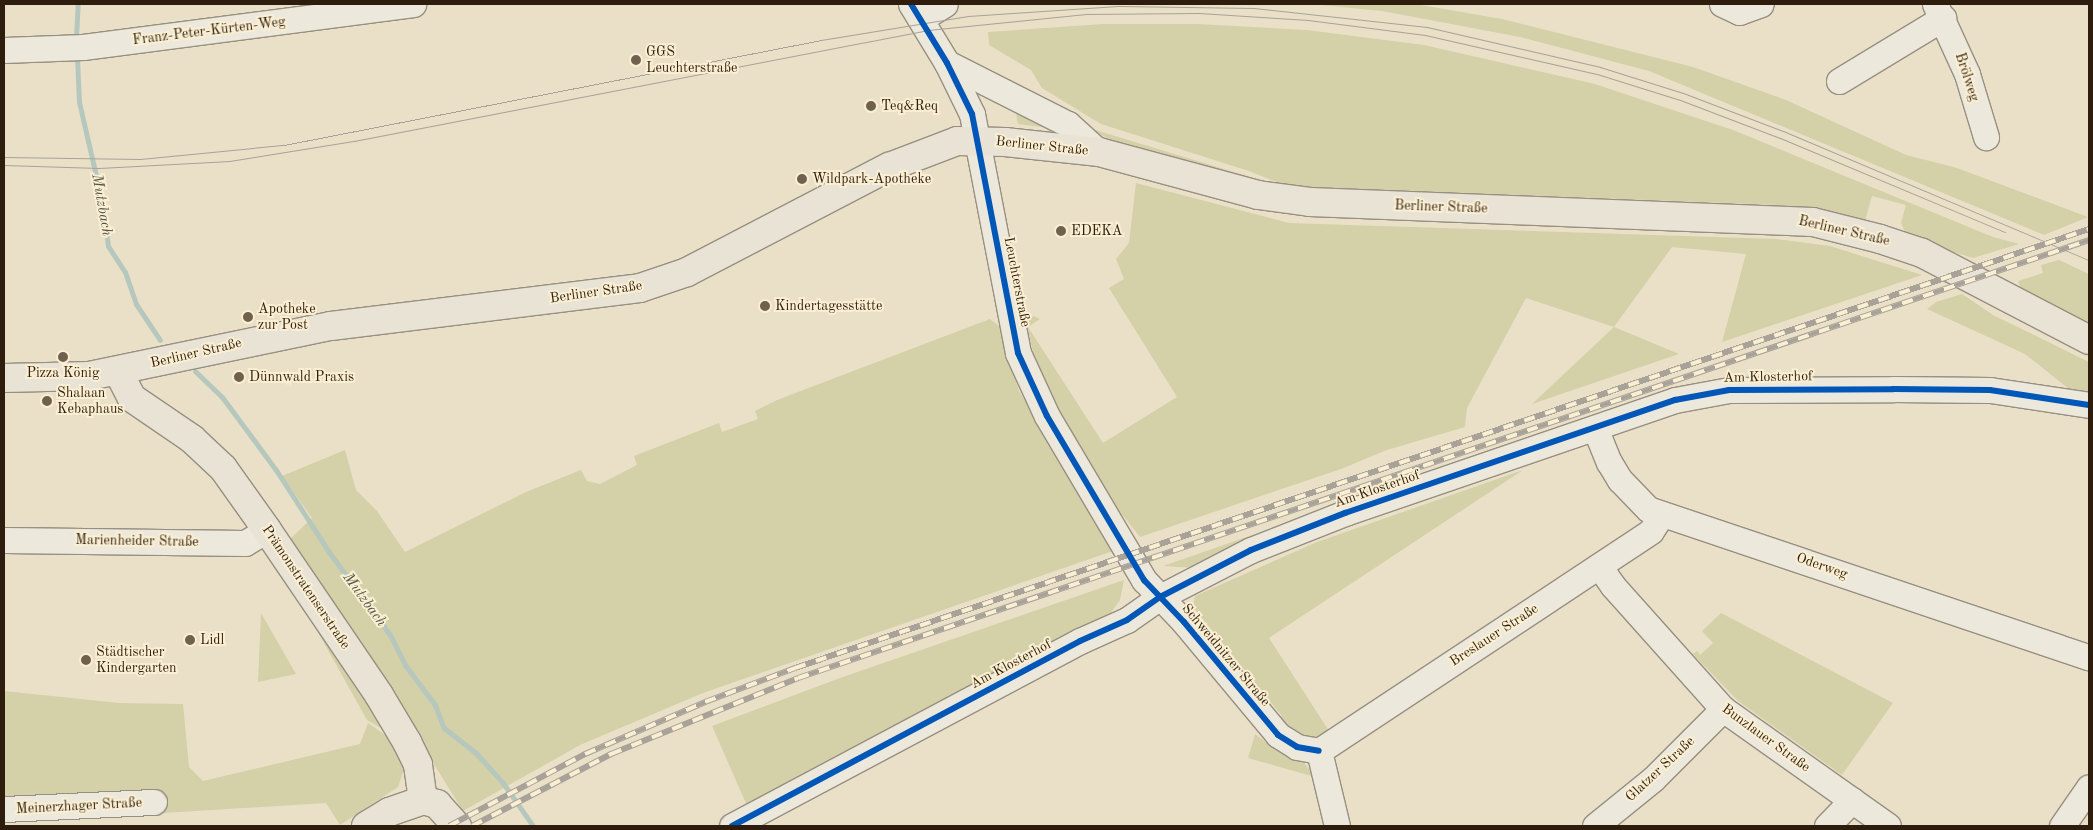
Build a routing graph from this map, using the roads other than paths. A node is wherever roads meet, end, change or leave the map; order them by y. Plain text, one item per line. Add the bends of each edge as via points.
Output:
1 (413, 4) edge
2 (945, 4) edge
3 (916, 11) edge
4 (1939, 11) edge
5 (4, 50) edge
6 (947, 63) junction
7 (1839, 81) dead end
8 (1986, 137) dead end
9 (978, 141) junction
10 (1099, 152) junction
11 (2089, 340) edge
12 (118, 371) junction
13 (4, 378) edge
14 (2089, 405) edge
15 (1595, 428) junction
16 (1662, 514) junction
17 (268, 530) junction
18 (4, 540) edge
19 (1129, 554) joint
20 (1599, 566) junction
21 (1160, 597) junction
22 (2089, 657) edge
23 (1724, 709) junction
24 (1320, 750) junction
25 (2089, 787) edge
26 (423, 800) junction
27 (1852, 800) junction
28 (154, 802) dead end
29 (4, 809) edge
30 (366, 826) edge
31 (457, 826) edge
32 (732, 826) edge
33 (1337, 826) edge
34 (1595, 826) edge
35 (1827, 826) edge
36 (1888, 826) edge
37 (2062, 826) edge

1 - 5 street, Franz-Peter-Kürten-Weg via 76,48
2 - 3 street
3 - 6 street, Leuchterstraße
4 - 7 street, Brölweg
4 - 8 street, Brölweg via 1967,74
6 - 9 street, Leuchterstraße via 966,99
6 - 10 street via 1068,124
9 - 10 main road, Berliner Straße
9 - 12 main road, Berliner Straße via 957,141 909,158 687,272 640,288 331,326
9 - 19 street, Leuchterstraße via 1018,353 1047,416
10 - 11 main road, Berliner Straße via 1258,195 1310,202 1813,222 1880,238 1922,254
12 - 13 main road, Berliner Straße via 80,377
12 - 17 main road, Prämonstratenserstraße via 132,398 192,439 223,468
14 - 15 street, Am Klosterhof via 1990,390 1729,390 1675,400
15 - 16 street, Oderweg via 1620,480 1635,499
15 - 21 street, Am Klosterhof via 1311,526 1251,550
16 - 20 street, Breslauer Straße via 1651,531
16 - 22 street, Oderweg
17 - 18 street, Marienheider Straße via 245,543
17 - 26 main road, Prämonstratenserstraße via 398,727 418,765
19 - 21 street, Schweidnitzer Straße via 1144,580
20 - 23 street, Bunzlauer Straße via 1613,586
20 - 24 street, Breslauer Straße
21 - 24 street, Schweidnitzer Straße via 1278,735 1297,747
21 - 32 street, Am Klosterhof via 1127,620
23 - 27 street, Bunzlauer Straße
23 - 34 street, Glatzer Straße via 1653,779
24 - 33 street
25 - 37 street
26 - 30 main road via 389,812
26 - 31 main road via 437,804
27 - 35 street
27 - 36 street, Bunzlauer Straße
28 - 29 street, Meinerzhager Straße

